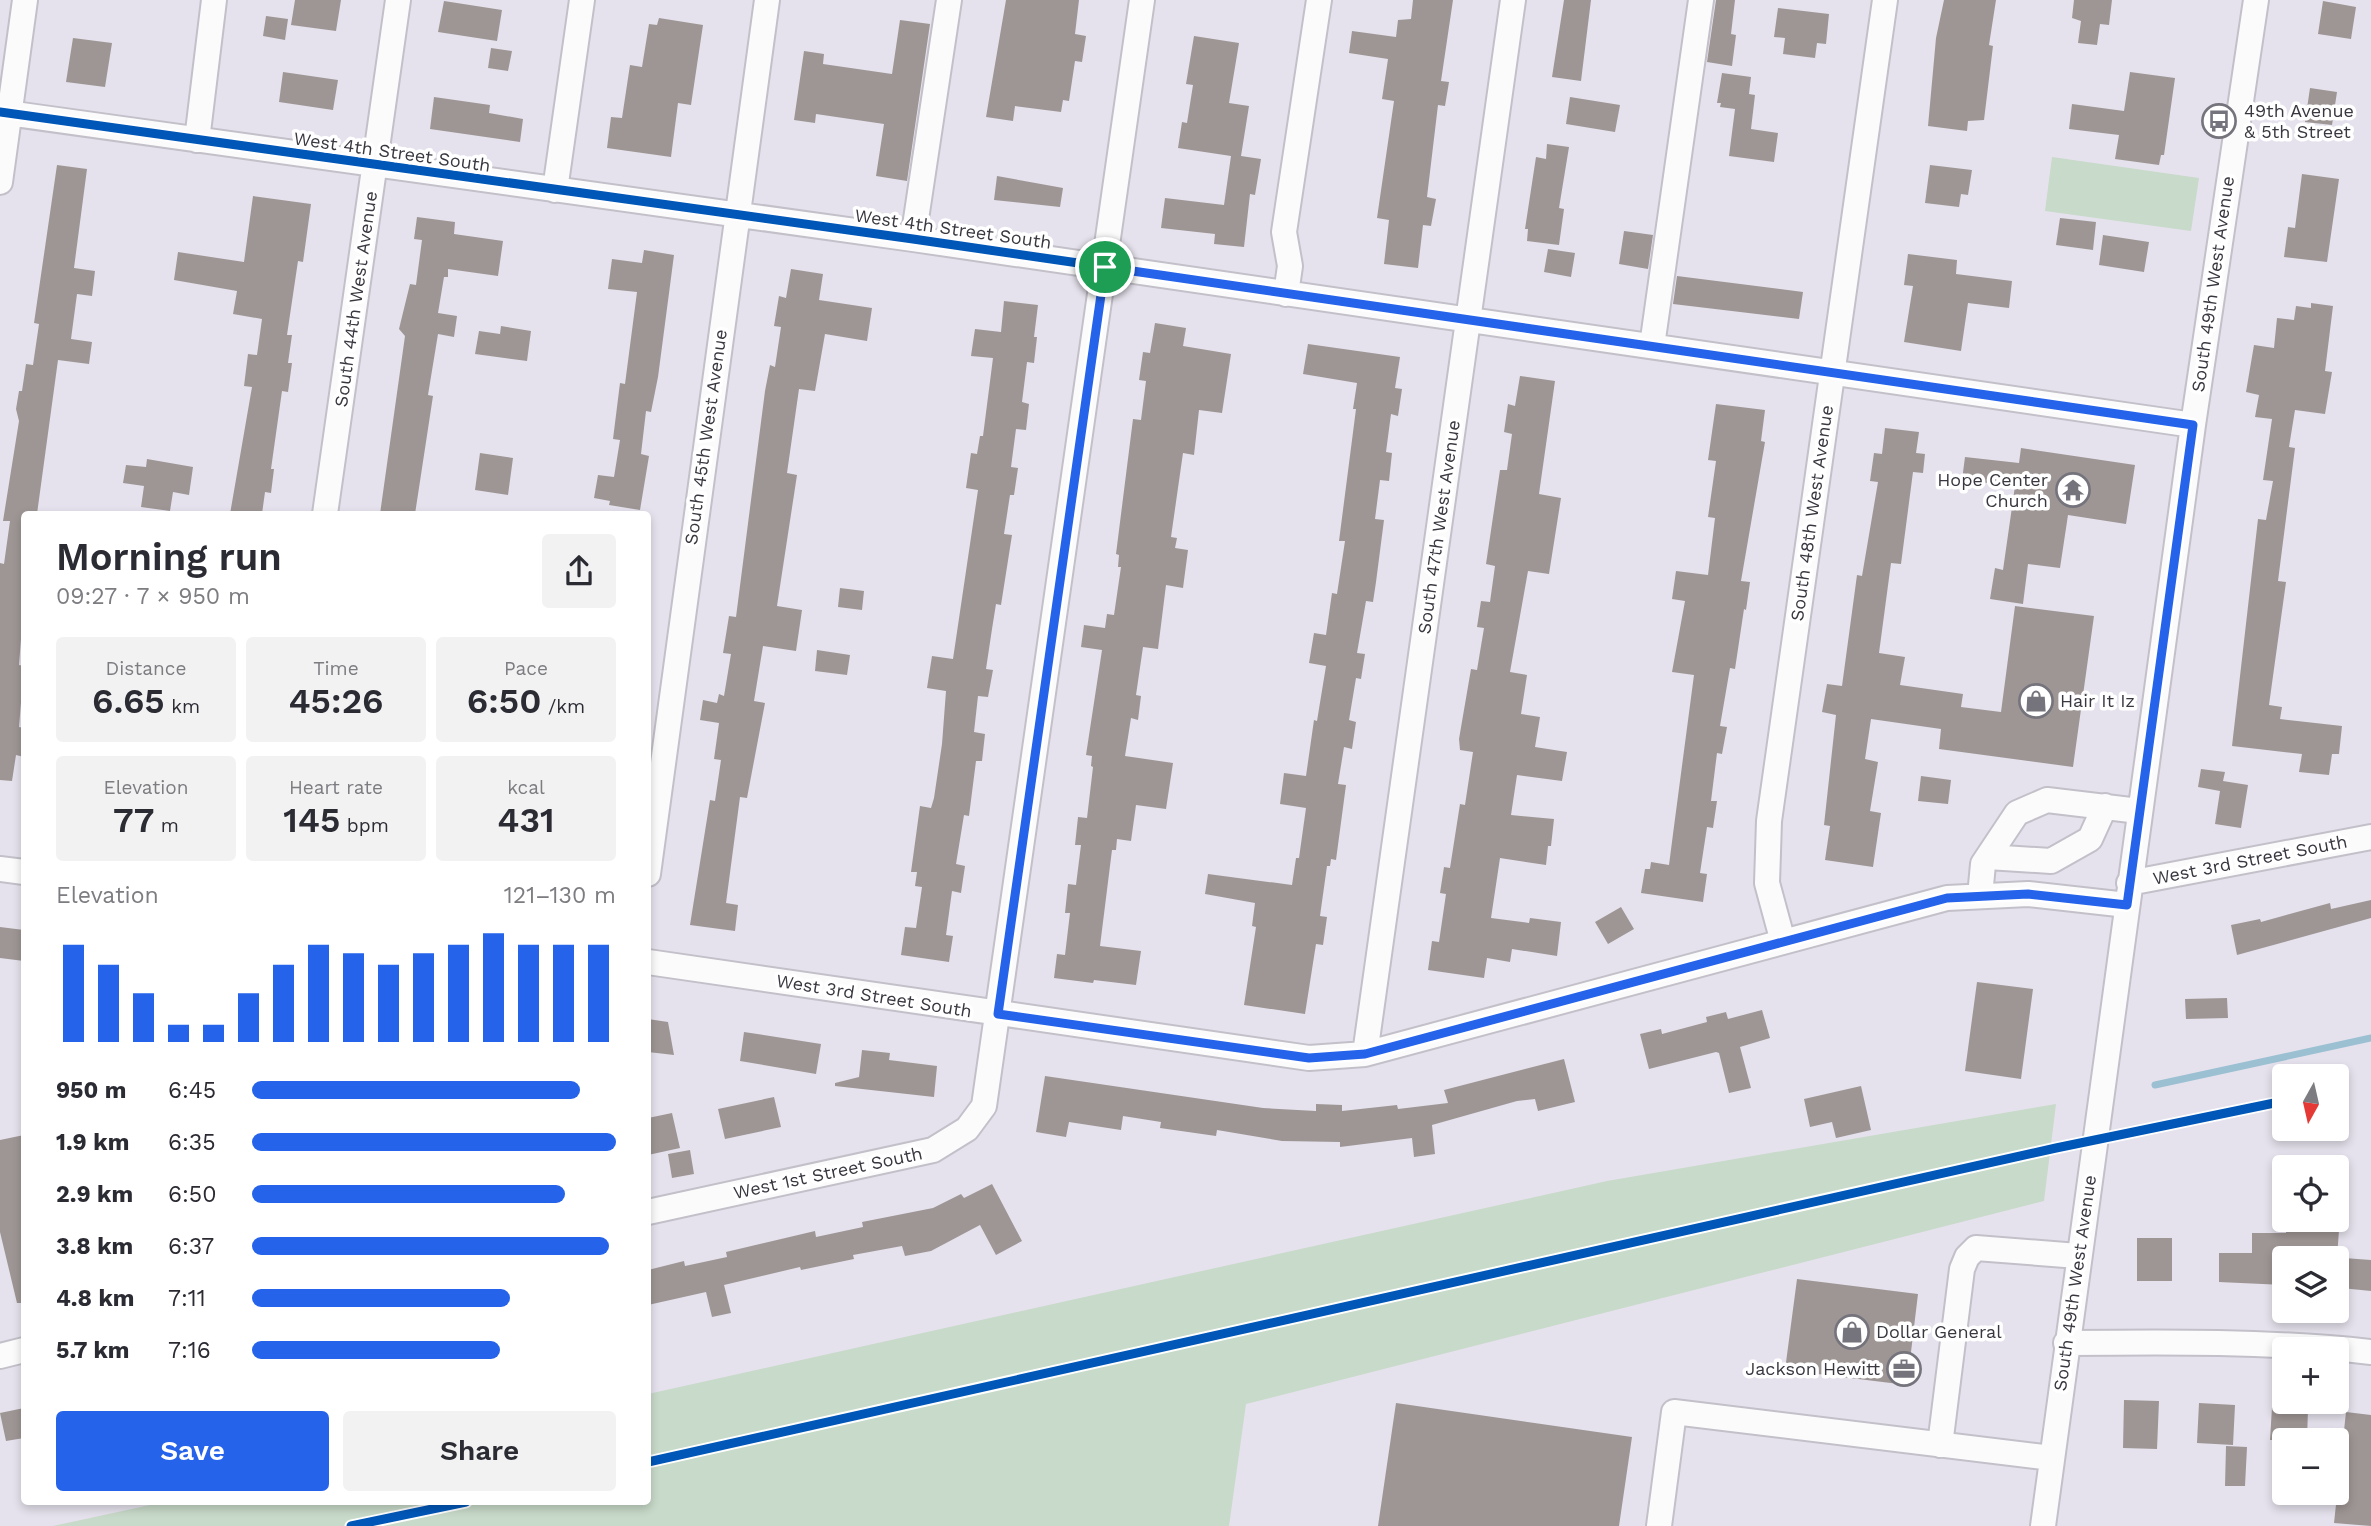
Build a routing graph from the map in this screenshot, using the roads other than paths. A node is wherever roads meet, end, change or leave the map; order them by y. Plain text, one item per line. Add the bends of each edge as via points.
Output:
1 (25, 0) edge
2 (214, 0) edge
3 (398, 0) edge
4 (582, 0) edge
5 (767, 0) edge
6 (949, 0) edge
7 (1142, 0) edge
8 (1319, 0) edge
9 (1513, 0) edge
10 (1701, 0) edge
11 (1885, 0) edge
12 (2256, 0) edge
13 (5, 113) edge
14 (197, 140) junction
15 (375, 165) junction
16 (0, 182) edge
17 (555, 190) junction
18 (736, 216) junction
19 (913, 239) junction
20 (1105, 267) junction
21 (1286, 294) junction
22 (1468, 321) junction
23 (1652, 346) junction
24 (1832, 372) junction
25 (2193, 425) junction
26 (325, 511) edge
27 (2105, 806) junction
28 (2140, 811) junction
29 (2371, 837) edge
30 (651, 852) edge
31 (1988, 857) junction
32 (0, 869) edge
33 (21, 872) edge
34 (2128, 894) junction
35 (1980, 896) junction
36 (1783, 942) junction
37 (651, 962) edge
38 (998, 1014) junction
39 (1365, 1054) junction
40 (651, 1212) edge
41 (2078, 1256) junction
42 (2066, 1343) junction
43 (21, 1351) edge
44 (2371, 1352) edge
45 (0, 1356) edge
46 (1940, 1445) junction
47 (2052, 1458) junction
48 (1659, 1526) edge
49 (2043, 1526) edge

1 - 13 street
2 - 14 street
3 - 15 street, South 44th West Avenue
4 - 17 street
5 - 18 street, South 45th West Avenue
6 - 19 street
7 - 20 street, West 1st Street South
8 - 21 street via 1284,232 1290,266
9 - 22 street, South 47th West Avenue
10 - 23 street
11 - 24 street, South 48th West Avenue
12 - 25 street, South 49th West Avenue
13 - 14 street, West 4th Street South
13 - 16 street
14 - 15 street, West 4th Street South
15 - 17 street, West 4th Street South
15 - 26 street, South 44th West Avenue
17 - 18 street, West 4th Street South
18 - 19 street, West 4th Street South
18 - 30 street, South 45th West Avenue
19 - 20 street, West 4th Street South
20 - 21 street, West 4th Street South
20 - 38 street, West 1st Street South
21 - 22 street, West 4th Street South
22 - 23 street, West 4th Street South
22 - 39 street, South 47th West Avenue
23 - 24 street, West 4th Street South
24 - 25 street, West 4th Street South
24 - 36 street, South 48th West Avenue via 1768,833 1767,883
25 - 28 street, South 49th West Avenue
27 - 28 street
27 - 31 street via 2047,800 2017,813
27 - 31 street via 2090,839 2051,861
28 - 34 street, South 49th West Avenue
29 - 34 street, West 3rd Street South
31 - 35 street
32 - 33 street
34 - 35 street, West 3rd Street South
34 - 41 street, South 49th West Avenue
35 - 36 street, West 3rd Street South via 1908,906
36 - 39 street, West 3rd Street South
37 - 38 street, West 3rd Street South
38 - 39 street, West 3rd Street South via 1309,1058
38 - 40 street, West 1st Street South via 984,1106 967,1129 951,1140 933,1150
41 - 42 street, South 49th West Avenue
41 - 46 street via 1976,1248 1967,1257
42 - 44 street via 2189,1342
42 - 47 street, South 49th West Avenue
43 - 45 street
46 - 47 street
46 - 48 street via 1674,1412
47 - 49 street, South 49th West Avenue

